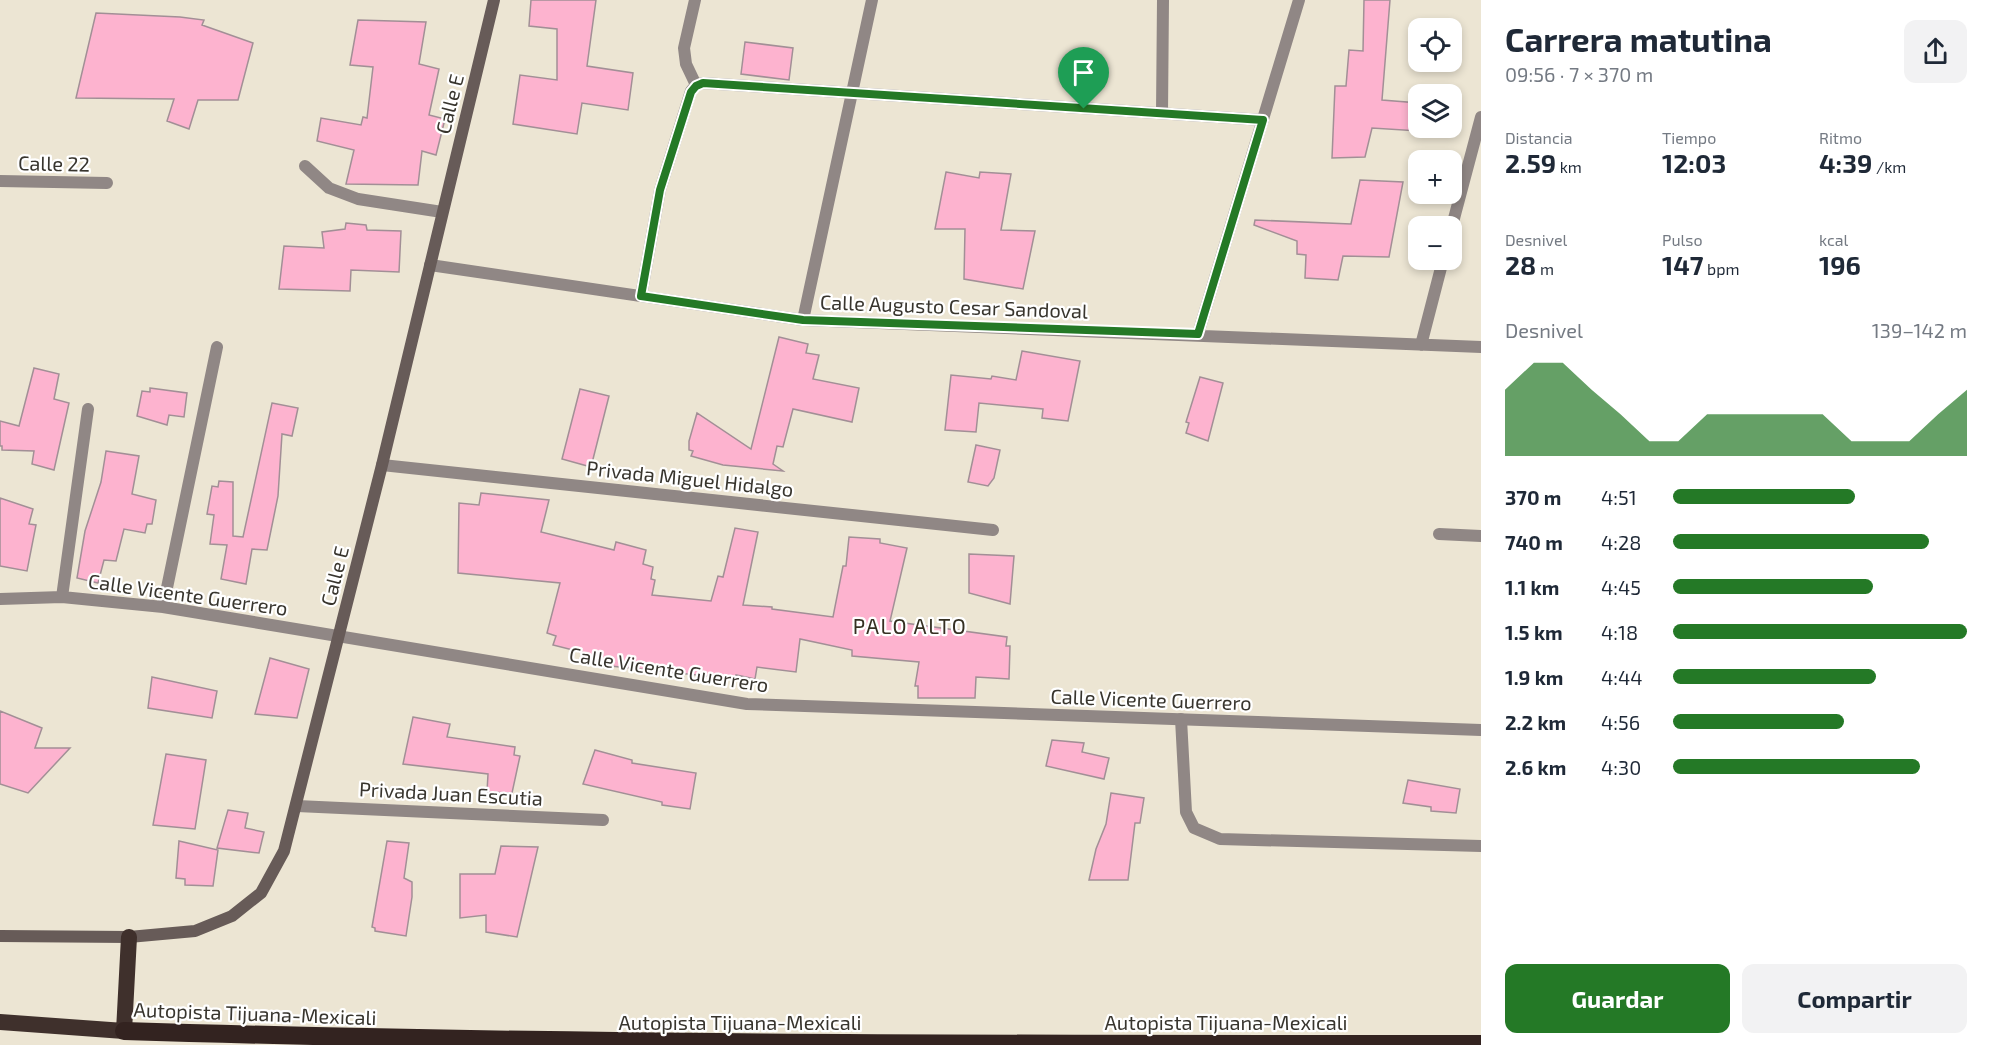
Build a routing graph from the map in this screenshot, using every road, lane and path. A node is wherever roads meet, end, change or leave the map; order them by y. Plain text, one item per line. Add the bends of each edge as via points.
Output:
1 (494, 0) edge
2 (695, 0) edge
3 (873, 0) edge
4 (1163, 0) edge
5 (1299, 0) edge
6 (696, 86) junction
7 (852, 94) junction
8 (1162, 113) junction
9 (1481, 117) edge
10 (1263, 120) junction
11 (305, 166) dead end
12 (0, 181) edge
13 (107, 183) dead end
14 (442, 212) junction
15 (1455, 216) edge
16 (430, 265) junction
17 (1440, 270) edge
18 (641, 296) junction
19 (803, 320) junction
20 (1198, 334) junction
21 (1421, 345) junction
22 (216, 347) dead end
23 (1481, 347) edge
24 (88, 409) dead end
25 (382, 465) junction
26 (993, 530) dead end
27 (1439, 534) dead end
28 (1481, 536) edge
29 (62, 597) junction
30 (0, 599) edge
31 (163, 607) junction
32 (339, 636) junction
33 (1181, 719) junction
34 (1481, 730) edge
35 (297, 806) junction
36 (603, 820) dead end
37 (1481, 846) edge
38 (0, 936) edge
39 (129, 937) junction
40 (0, 1022) edge
41 (124, 1031) junction
42 (1481, 1044) edge

1 - 14 main road, Calle E
2 - 6 street via 684,48
3 - 7 street
4 - 8 street
5 - 10 street
6 - 7 street via 703,83
6 - 18 street via 660,190
7 - 8 street
7 - 19 street
8 - 10 street
9 - 15 street
10 - 20 street
11 - 14 street via 329,188 358,199
12 - 13 street, Calle 22
14 - 16 main road, Calle E
16 - 18 street, Calle Augusto Cesar Sandoval
16 - 25 main road, Calle E
17 - 21 street
18 - 19 street, Calle Augusto Cesar Sandoval
19 - 20 street, Calle Augusto Cesar Sandoval
20 - 21 street, Calle Augusto Cesar Sandoval
21 - 23 street, Calle Augusto Cesar Sandoval
22 - 31 street
24 - 29 street
25 - 26 street, Privada Miguel Hidalgo
25 - 32 main road, Calle E
27 - 28 street
29 - 30 street, Calle Vicente Guerrero
29 - 31 street, Calle Vicente Guerrero
31 - 32 street, Calle Vicente Guerrero
32 - 33 street, Calle Vicente Guerrero via 747,704
32 - 35 main road, Calle E
33 - 34 street, Calle Vicente Guerrero
33 - 37 street via 1186,812 1194,828 1220,838
35 - 36 street, Privada Juan Escutia
35 - 39 main road, Calle E via 284,851 261,893 232,916 195,930
38 - 39 main road, Calle E
39 - 41 highway
40 - 41 highway, Autopista Tijuana-Mexicali
41 - 42 highway, Autopista Tijuana-Mexicali via 684,1045

